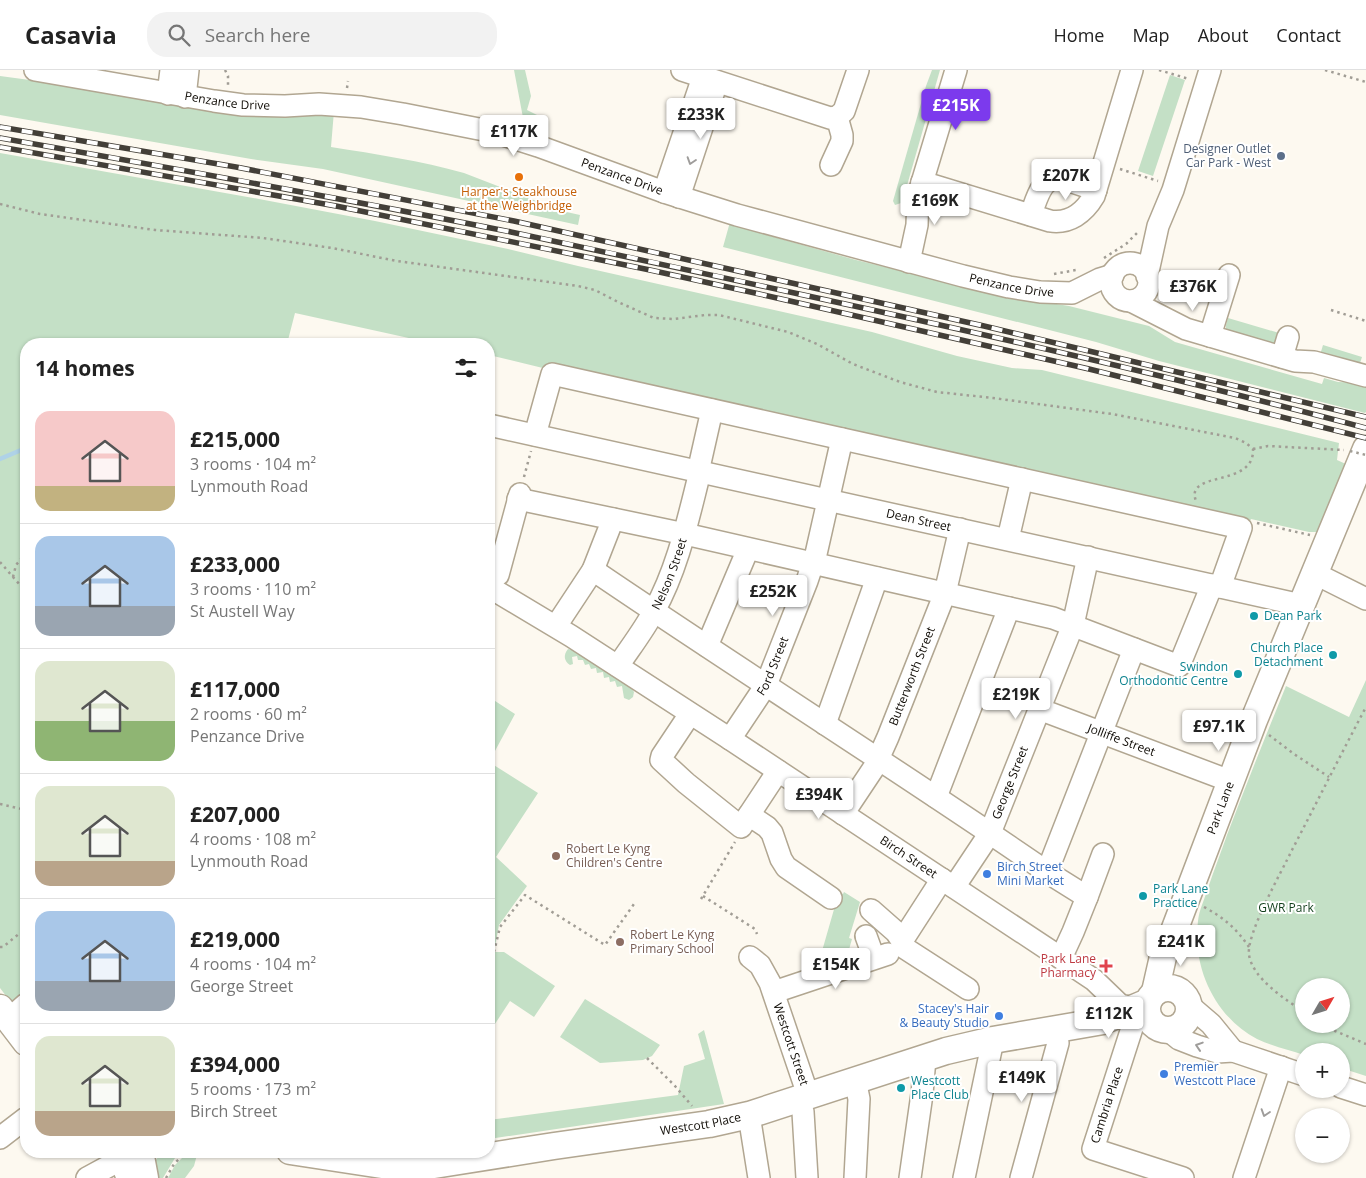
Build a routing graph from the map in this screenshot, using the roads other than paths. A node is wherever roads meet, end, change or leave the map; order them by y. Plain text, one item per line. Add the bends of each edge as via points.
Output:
1 (35, 70) edge
2 (171, 70) edge
3 (188, 70) edge
4 (682, 70) edge
5 (858, 70) edge
6 (956, 70) edge
7 (1132, 70) edge
8 (1208, 77) edge
9 (710, 79) junction
10 (177, 96) junction
11 (836, 117) junction
12 (831, 165) dead end
13 (922, 182) junction
14 (1096, 190) junction
15 (672, 194) junction
16 (1031, 215) junction
17 (1158, 226) junction
18 (909, 262) junction
19 (1119, 269) junction
20 (1229, 275) dead end
21 (1148, 278) junction
22 (1072, 293) junction
23 (1126, 300) junction
24 (1163, 316) junction
25 (1210, 336) junction
26 (1358, 374) edge
27 (712, 410) junction
28 (495, 425) edge
29 (535, 435) junction
30 (842, 439) junction
31 (1358, 450) edge
32 (699, 472) junction
33 (1022, 479) junction
34 (828, 500) junction
35 (613, 519) junction
36 (960, 529) junction
37 (685, 534) junction
38 (1008, 539) junction
39 (748, 549) junction
40 (1088, 557) junction
41 (813, 564) junction
42 (593, 570) junction
43 (1314, 573) junction
44 (495, 578) edge
45 (877, 578) junction
46 (1216, 586) junction
47 (495, 590) edge
48 (944, 593) junction
49 (1364, 603) edge
50 (1301, 605) junction
51 (1009, 608) junction
52 (654, 612) junction
53 (1073, 625) junction
54 (556, 626) junction
55 (707, 646) junction
56 (1134, 649) junction
57 (618, 666) junction
58 (766, 685) junction
59 (1039, 709) junction
60 (690, 714) junction
61 (825, 724) junction
62 (1101, 733) junction
63 (730, 739) junction
64 (879, 759) junction
65 (778, 771) junction
66 (1230, 781) junction
67 (936, 797) junction
68 (843, 814) junction
69 (745, 821) junction
70 (990, 833) junction
71 (1103, 854) dead end
72 (1047, 872) junction
73 (948, 884) junction
74 (1087, 897) junction
75 (818, 898) dead end
76 (871, 910) dead end
77 (1174, 931) junction
78 (866, 936) dead end
79 (888, 951) junction
80 (750, 957) dead end
81 (1061, 958) junction
82 (968, 989) dead end
83 (774, 992) junction
84 (1186, 1000) junction
85 (1142, 1007) junction
86 (12, 1010) edge
87 (20, 1028) edge
88 (1163, 1028) junction
89 (1056, 1029) junction
90 (993, 1040) junction
91 (1233, 1051) junction
92 (925, 1058) junction
93 (1281, 1067) junction
94 (1295, 1072) edge
95 (855, 1080) junction
96 (1350, 1090) edge
97 (1366, 1095) edge
98 (803, 1097) junction
99 (748, 1115) junction
100 (20, 1123) edge
101 (0, 1138) edge
102 (321, 1158) edge
103 (129, 1163) edge
104 (439, 1171) edge
105 (383, 1172) edge
106 (87, 1178) edge
107 (759, 1178) edge
108 (807, 1178) edge
109 (856, 1178) edge
110 (910, 1178) edge
111 (964, 1178) edge
112 (1021, 1178) edge
113 (1184, 1178) edge
114 (1244, 1178) edge

1 - 10 street, Penzance Drive
2 - 10 street
3 - 10 street
4 - 9 street
5 - 11 street via 846,108
6 - 13 street
7 - 14 street
8 - 17 street, Penzance Drive
9 - 11 street via 830,118
9 - 15 street
10 - 15 street, Penzance Drive via 243,105 347,106 476,128 507,135
11 - 12 street via 842,141
13 - 16 street
13 - 18 street
14 - 16 street via 1087,207 1072,218 1056,222
14 - 16 street via 1060,178 1052,179 1042,186
15 - 18 street, Penzance Drive
17 - 19 street, Penzance Drive
17 - 21 street, Penzance Drive
18 - 22 street, Penzance Drive via 1009,287
19 - 21 street via 1133,264 1143,269
19 - 22 street, Penzance Drive
19 - 23 street via 1111,282 1112,287
20 - 25 street
21 - 23 street, Penzance Drive via 1144,294 1138,299
21 - 24 street
22 - 23 street
23 - 24 street
24 - 25 street via 1186,329
25 - 26 street via 1289,352
27 - 29 street via 552,374
27 - 30 street
27 - 32 street, Nelson Street
28 - 29 street, Dean Street
29 - 32 street, Dean Street
30 - 33 street
30 - 34 street, Ford Street
31 - 43 main road, Park Lane via 1329,540
32 - 34 street, Dean Street
32 - 37 street, Nelson Street
33 - 38 street
33 - 46 street via 1241,528
34 - 36 street, Dean Street
34 - 41 street, Ford Street
35 - 37 street
35 - 42 street
35 - 44 street via 519,496
36 - 38 street, Dean Street
36 - 48 street, Butterworth Street
37 - 39 street
37 - 52 street, Nelson Street
38 - 40 street, Dean Street
39 - 41 street
39 - 55 street
40 - 46 street, Dean Street
40 - 53 street, George Street
41 - 45 street
41 - 58 street, Ford Street
42 - 52 street
42 - 54 street
43 - 49 street
43 - 50 main road, Park Lane
45 - 48 street
45 - 61 street
46 - 50 street, Dean Street
46 - 56 street via 1179,666
47 - 54 street, Birch Street
48 - 51 street
48 - 64 street, Butterworth Street
50 - 66 main road, Park Lane
51 - 53 street
51 - 67 street
52 - 55 street
52 - 57 street, Nelson Street
53 - 56 street
53 - 59 street, George Street
54 - 57 street, Birch Street
55 - 58 street
56 - 62 street
57 - 60 street, Birch Street
58 - 61 street
58 - 63 street, Ford Street
59 - 62 street, Jolliffe Street
59 - 70 street, George Street
60 - 63 street, Birch Street
60 - 69 street via 661,760 686,783
61 - 64 street
62 - 66 street, Jolliffe Street
62 - 72 street
63 - 65 street, Birch Street
64 - 67 street
64 - 68 street, Butterworth Street
65 - 68 street, Birch Street
65 - 69 street
66 - 77 main road, Park Lane
67 - 70 street
68 - 73 street, Birch Street
69 - 75 street via 767,827 786,867
70 - 72 street
70 - 73 street, George Street
71 - 74 street
72 - 74 street
73 - 79 street, George Street
73 - 81 street, Birch Street
74 - 81 street
76 - 79 street via 896,932
77 - 84 main road, Park Lane
77 - 85 main road, Park Lane
78 - 79 street
79 - 82 street via 903,947
79 - 83 street, Westcott Street
80 - 83 street, Westcott Street via 760,965
81 - 85 street, Birch Street via 1102,987 1120,1005
83 - 98 street, Westcott Street
84 - 85 main road via 1169,987 1160,989
84 - 88 main road via 1189,1015 1185,1022 1179,1027
84 - 91 street
85 - 88 main road, Park Lane via 1147,1009 1152,1022
85 - 89 main road, Westcott Place via 1115,1025 1103,1021
85 - 113 street, Cambria Place via 1093,1148
86 - 87 main road
91 -> 88 street via 1217,1052 1196,1046 1179,1040
89 - 90 main road, Westcott Place
89 - 112 street via 1058,1043
90 - 92 main road, Westcott Place
90 - 111 street
91 - 93 street
92 - 95 main road, Westcott Place
92 - 110 street
93 - 94 street
93 -> 114 street
95 - 98 main road, Westcott Place
95 - 109 street via 859,1099
96 - 97 street
98 - 99 main road, Westcott Place
98 - 108 street, Westcott Street
99 - 104 main road, Westcott Place via 709,1124 554,1146
99 - 107 street
100 - 101 street
102 - 105 main road, Westcott Place
103 - 106 street
104 - 105 main road, Westcott Place via 416,1167

